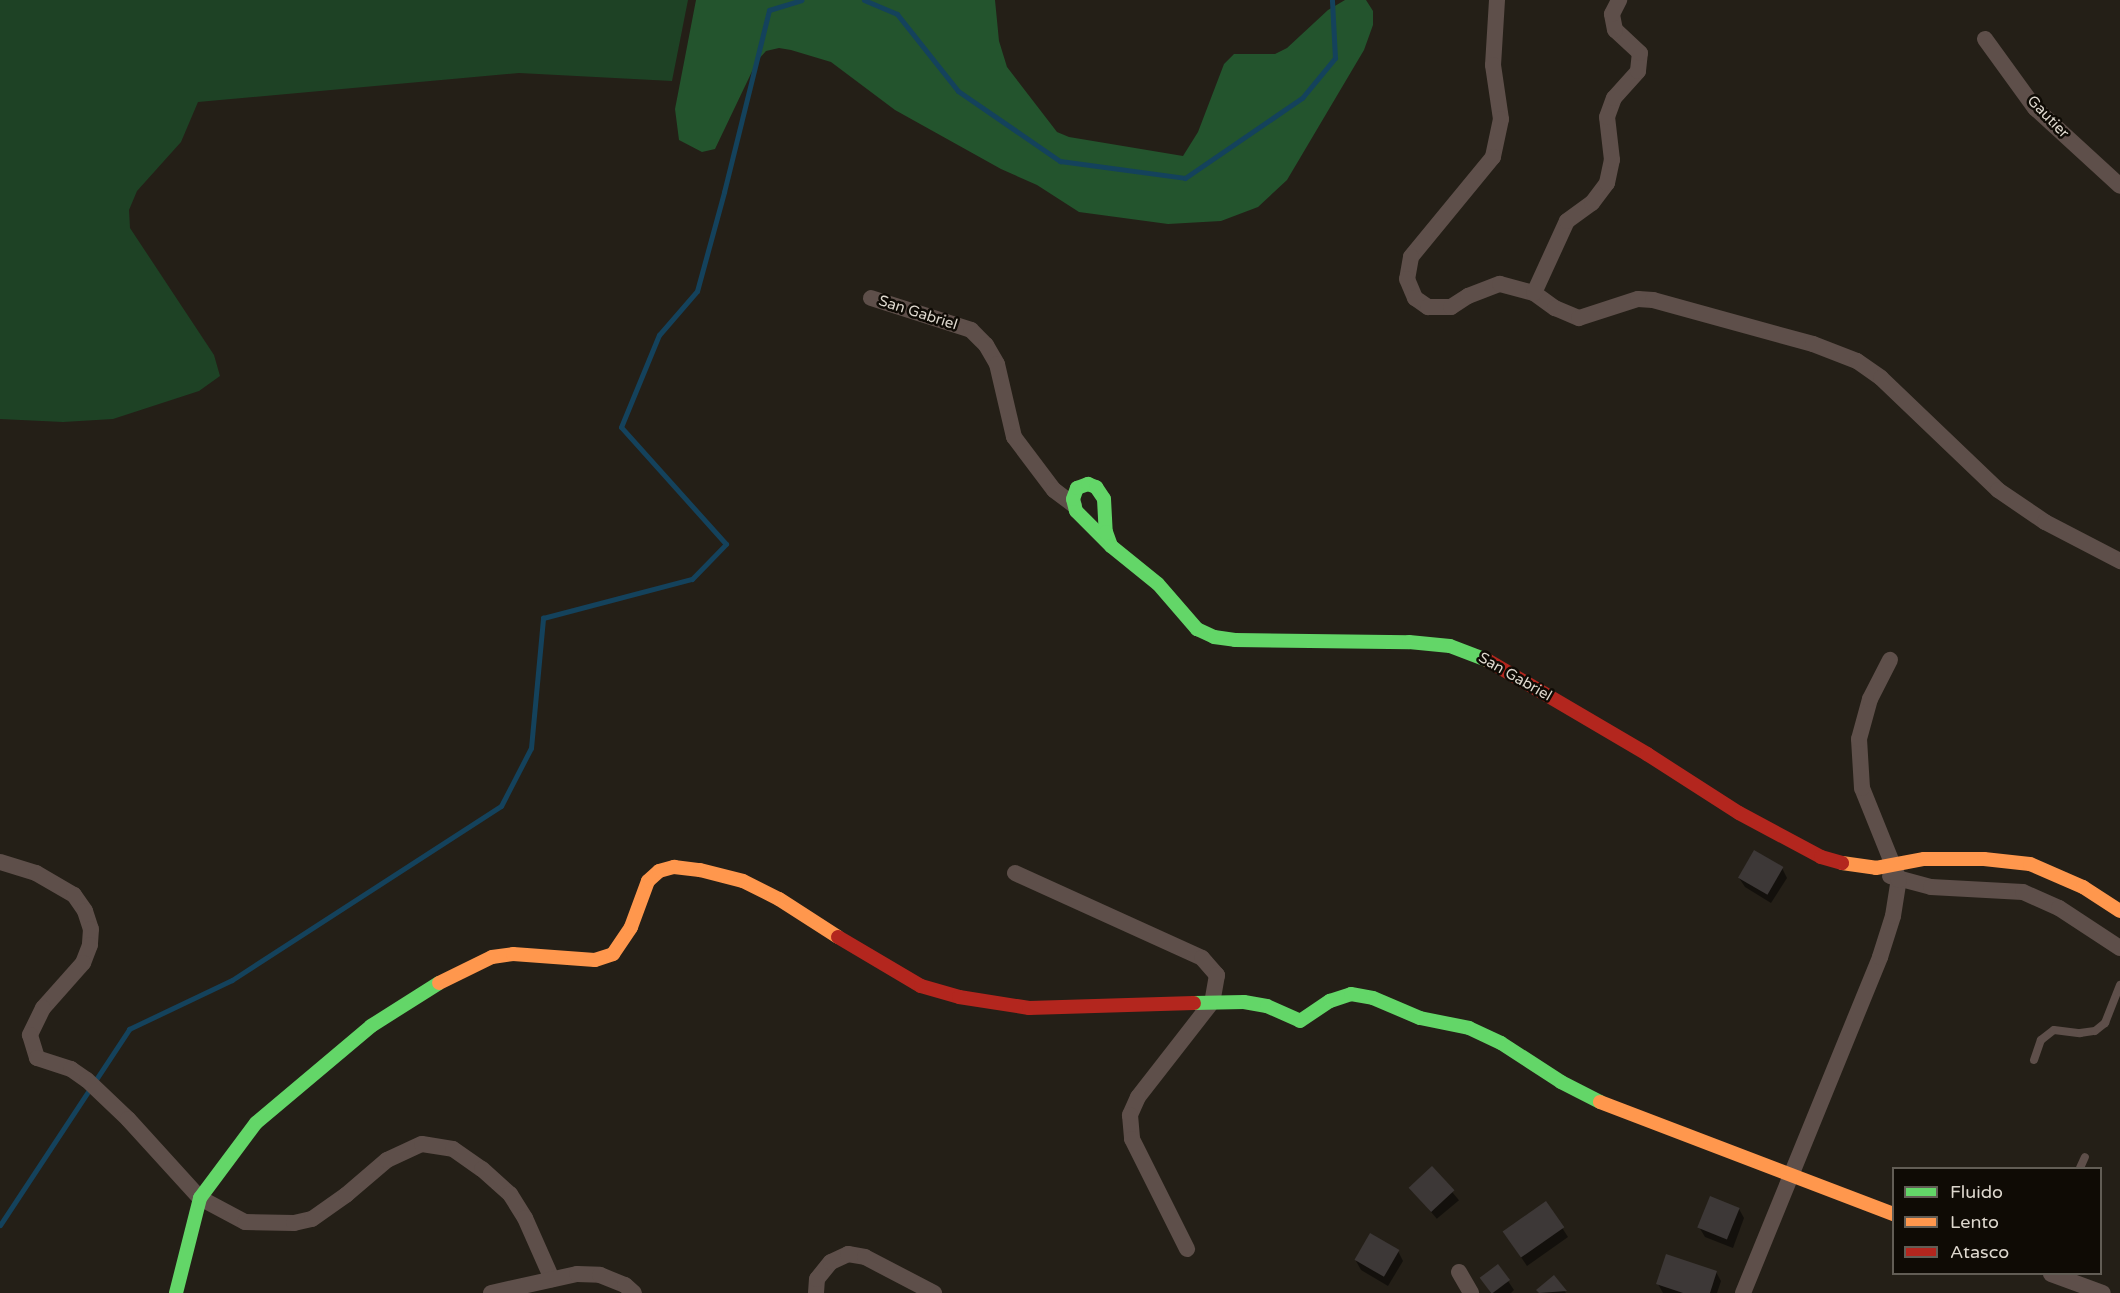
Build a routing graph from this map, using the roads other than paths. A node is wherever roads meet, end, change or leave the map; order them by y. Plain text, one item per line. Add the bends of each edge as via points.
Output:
1 (1497, 0) edge
2 (1619, 0) edge
3 (1985, 39) dead end
4 (2120, 186) edge
5 (1534, 293) junction
6 (871, 298) dead end
7 (1074, 505) junction
8 (1111, 546) junction
9 (2120, 561) edge
10 (1890, 660) dead end
11 (0, 862) edge
12 (1893, 864) junction
13 (1876, 868) junction
14 (1015, 873) dead end
15 (1899, 880) junction
16 (2120, 911) edge
17 (2120, 948) edge
18 (2120, 985) edge
19 (1212, 1002) junction
20 (2034, 1060) dead end
21 (2085, 1157) dead end
22 (2080, 1167) edge
23 (1789, 1175) junction
24 (200, 1198) junction
25 (1892, 1214) edge
26 (1187, 1249) dead end
27 (1459, 1272) dead end
28 (2054, 1275) edge
29 (552, 1279) junction
30 (176, 1293) edge
31 (491, 1293) edge
32 (634, 1293) edge
33 (816, 1293) edge
34 (934, 1293) edge
35 (1471, 1293) edge
36 (1743, 1293) edge
37 (2103, 1293) edge

1 - 5 street via 1493,65 1501,119 1494,157 1411,257 1407,279 1415,298 1428,307 1450,307 1500,284
2 - 5 street via 1612,14 1615,30 1640,53 1638,71 1614,98 1607,117 1612,160 1607,183 1592,203 1567,221
3 - 4 street, Gautier via 2036,108
5 - 9 street via 1578,318 1638,299 1653,300 1813,344 1857,361 1881,378 1998,490 2045,522
6 - 7 street, San Gabriel via 971,330 986,345 997,364 1014,436 1054,490
7 - 8 street, San Gabriel
7 - 8 street via 1077,488 1088,483 1096,487 1104,499
8 - 13 street, San Gabriel via 1158,584 1197,629 1214,637 1409,642 1450,646 1479,655 1777,835 1821,857
10 - 12 street via 1870,699 1859,739 1862,788
11 - 24 street via 36,873 74,895 91,929 83,963 43,1008 30,1035 37,1058 87,1080
12 - 13 street
12 - 15 street
12 - 16 street via 1924,859 1984,859 2030,864 2083,887
13 - 15 street
14 - 19 street via 1202,958 1217,975
15 - 17 street via 1931,887 2023,892 2059,908
15 - 23 street via 1880,957
18 - 20 lane via 2105,1023 2088,1032 2054,1030 2042,1040
19 - 23 street via 1267,1006 1300,1021 1330,1001 1350,994 1372,998 1420,1018 1469,1028 1594,1100
19 - 24 street via 1029,1008 958,998 921,986 779,899 742,881 674,867 659,871 648,881 631,927 613,954 595,960 513,954 492,957 442,981 371,1026 256,1123
19 - 26 street via 1138,1097 1130,1114 1132,1139
21 - 22 lane
23 - 25 street
23 - 36 street
24 - 29 street via 245,1222 294,1223 321,1213 387,1160 422,1144 453,1149 510,1194
24 - 30 street
27 - 35 street
28 - 37 street
29 - 31 street
29 - 32 street via 600,1275
33 - 34 street via 818,1279 831,1262 848,1254 865,1257

